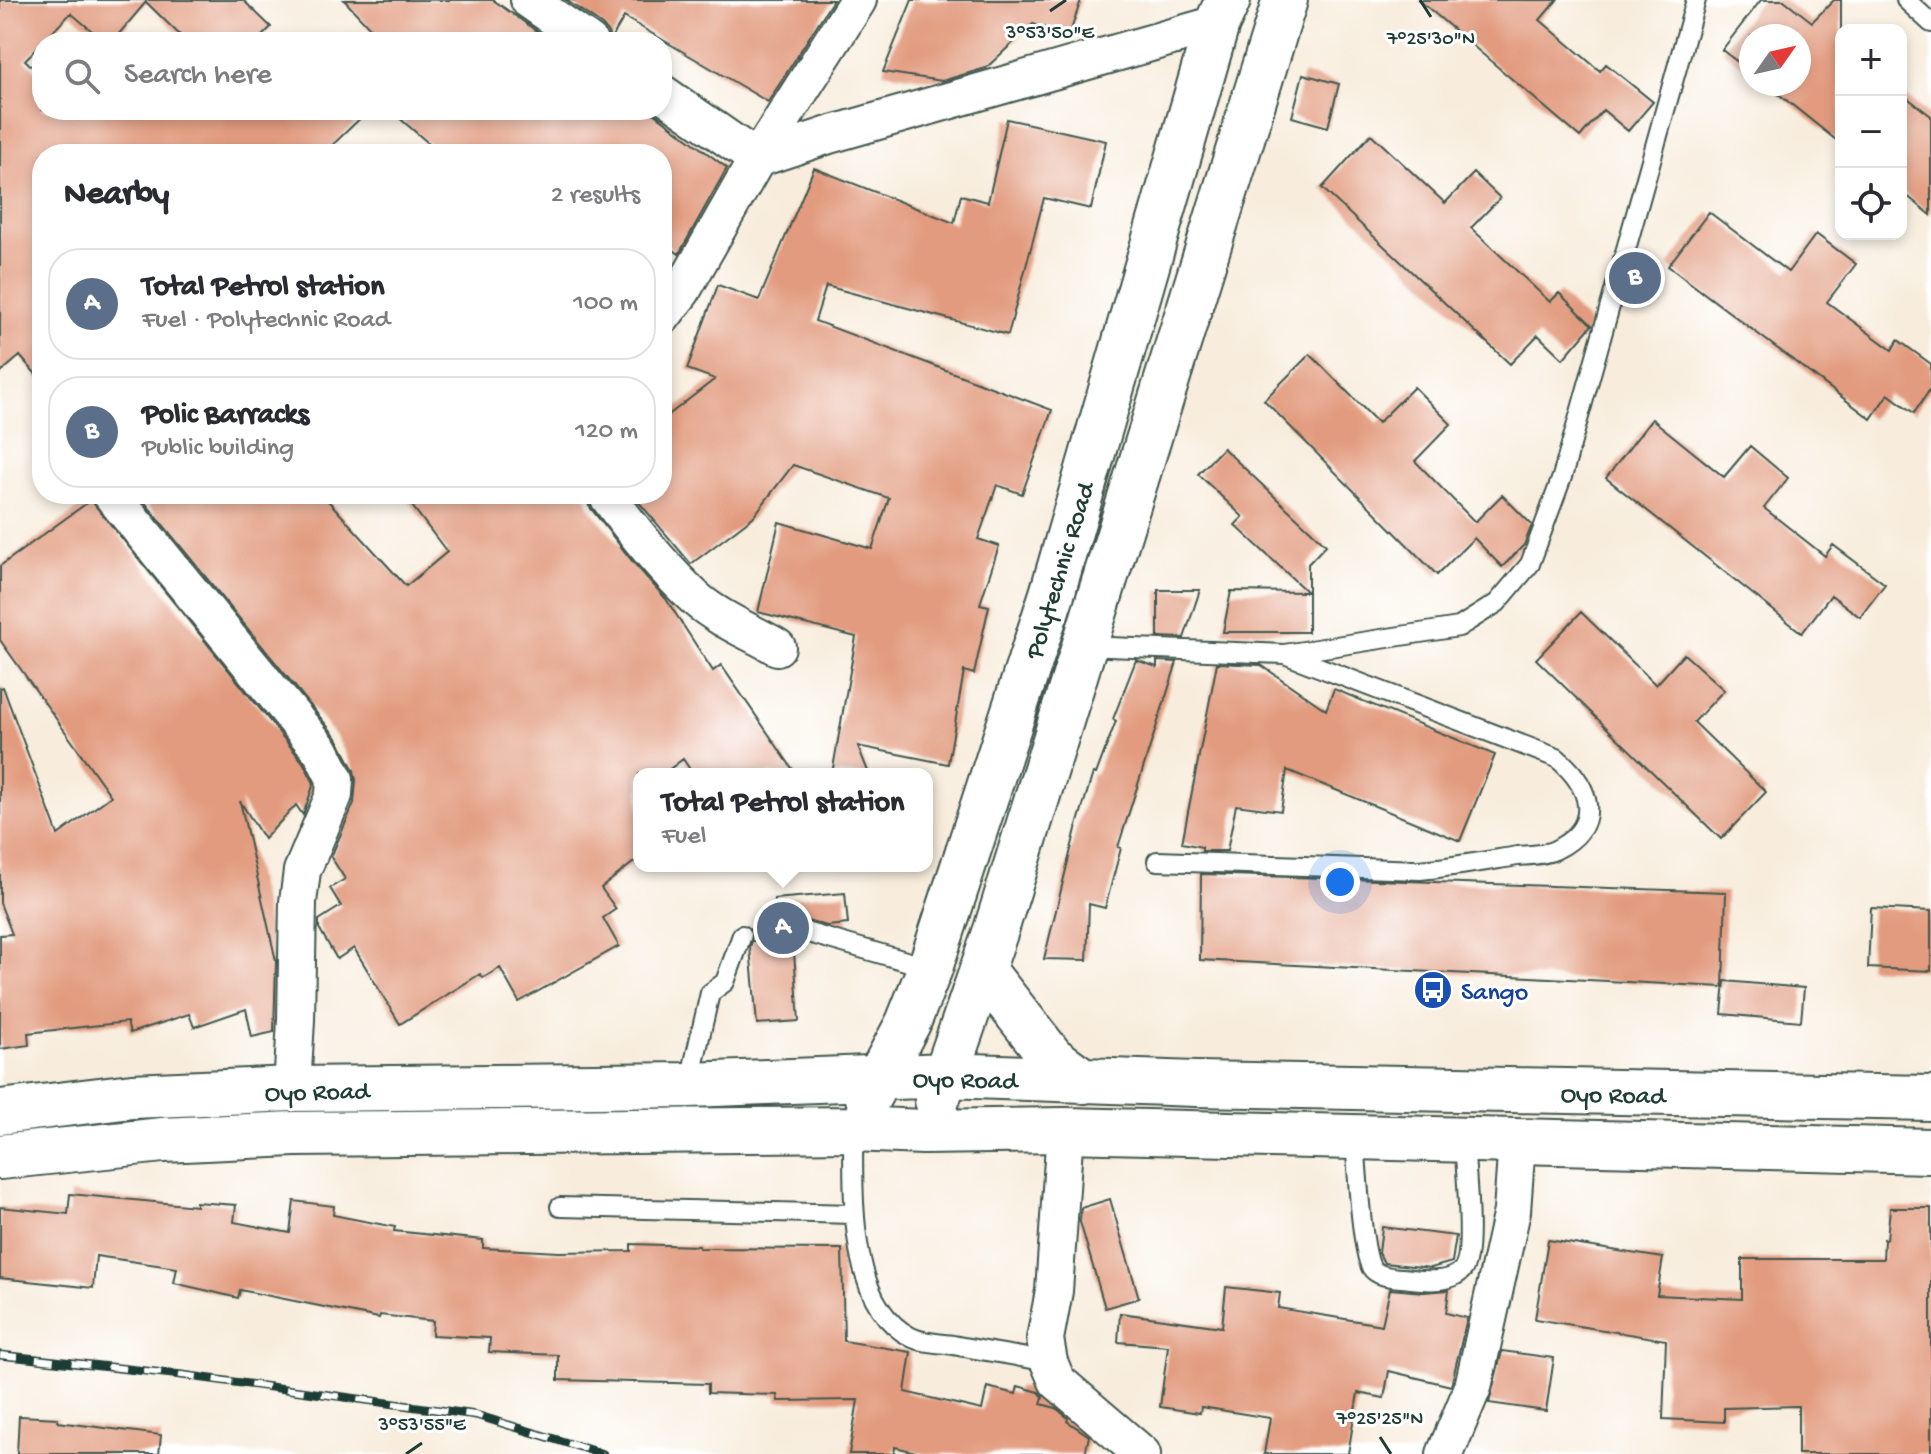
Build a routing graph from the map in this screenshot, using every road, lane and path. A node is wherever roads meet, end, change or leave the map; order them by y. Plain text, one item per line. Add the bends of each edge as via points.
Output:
1 (529, 0) edge
2 (858, 0) edge
3 (1285, 0) edge
4 (1696, 0) edge
5 (1906, 0) edge
6 (1223, 12) edge
7 (1931, 23) edge
8 (575, 32) edge
9 (672, 100) edge
10 (757, 159) junction
11 (672, 304) edge
12 (119, 504) edge
13 (613, 504) edge
14 (1052, 594) junction
15 (1089, 626) junction
16 (777, 647) dead end
17 (1284, 654) junction
18 (1157, 861) dead end
19 (805, 932) dead end
20 (742, 935) dead end
21 (930, 968) junction
22 (983, 970) junction
23 (947, 1075) junction
24 (878, 1078) junction
25 (1084, 1081) junction
26 (689, 1085) junction
27 (292, 1089) junction
28 (1931, 1098) edge
29 (0, 1112) edge
30 (853, 1129) junction
31 (1065, 1130) junction
32 (923, 1132) junction
33 (1355, 1138) junction
34 (1464, 1141) junction
35 (1517, 1142) junction
36 (1931, 1151) edge
37 (0, 1157) edge
38 (560, 1207) dead end
39 (854, 1214) junction
40 (1049, 1362) junction
41 (1142, 1454) edge
42 (1445, 1454) edge

1 - 8 street
2 - 10 street
3 - 15 main road, Polytechnic Road
4 - 17 lane via 1562,477 1530,564 1497,603 1459,627
5 - 7 lane
6 - 10 street
6 - 14 main road, Polytechnic Road
9 - 10 street
10 - 11 street
12 - 27 street via 321,751 335,779 334,795 302,871
13 - 16 street via 698,600
14 - 15 main road
14 - 21 main road, Polytechnic Road
15 - 17 lane
15 - 22 main road, Polytechnic Road
17 - 18 lane via 1557,758 1586,793 1589,814 1577,835 1554,851 1451,867
19 - 21 lane
20 - 26 lane via 725,982 710,993
21 - 24 main road, Polytechnic Road
22 - 23 main road, Polytechnic Road
22 - 25 main road via 1052,1058
23 - 24 main road, Oyo Road
23 - 25 main road, Oyo Road
23 - 32 main road, Polytechnic Road
24 - 26 main road, Oyo Road
24 - 30 main road, Polytechnic Road
25 - 28 main road, Oyo Road
26 - 27 main road, Oyo Road
27 - 29 main road, Oyo Road via 132,1096
30 - 32 main road, Oyo Road
30 - 37 main road, Oyo Road via 294,1134 163,1140
30 - 39 lane
31 - 32 main road, Oyo Road
31 - 33 main road, Oyo Road
31 - 40 street via 1045,1339
33 - 34 main road, Oyo Road
33 - 34 lane via 1372,1267 1380,1275 1424,1281 1457,1276 1466,1267
34 - 35 main road, Oyo Road
35 - 36 main road, Oyo Road
35 - 42 street via 1512,1211 1473,1387
38 - 39 lane
39 - 40 lane via 864,1274 892,1324 913,1338
40 - 41 street via 1057,1381

